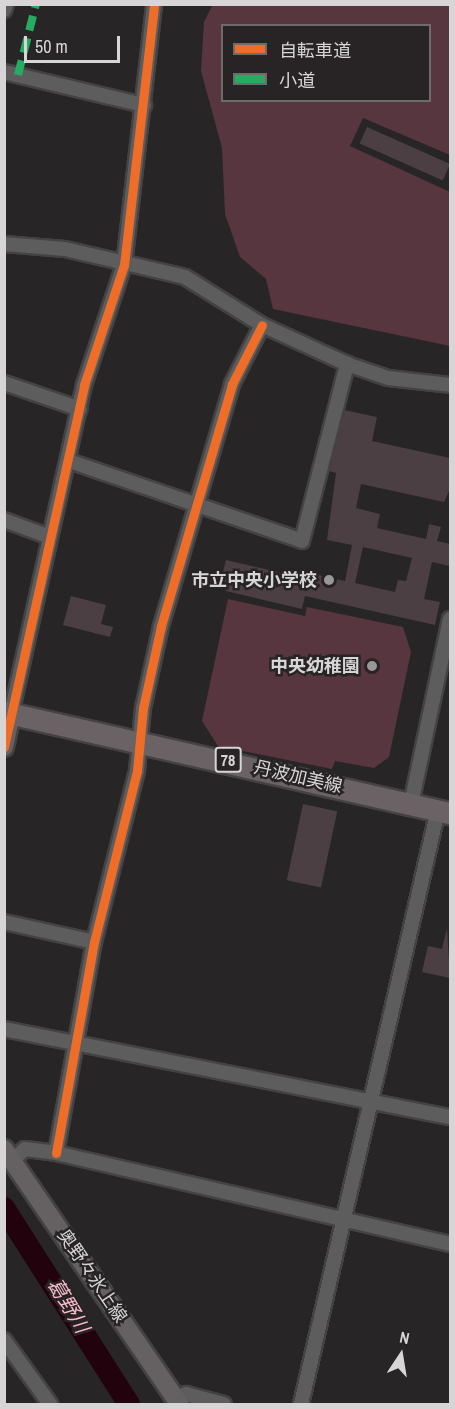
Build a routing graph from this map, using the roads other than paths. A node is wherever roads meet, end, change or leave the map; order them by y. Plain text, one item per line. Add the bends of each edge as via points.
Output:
1 (6, 4) edge
2 (154, 4) edge
3 (4, 10) edge
4 (4, 72) edge
5 (144, 105) junction
6 (4, 244) edge
7 (124, 265) junction
8 (262, 325) junction
9 (347, 364) junction
10 (4, 383) edge
11 (450, 385) edge
12 (80, 409) junction
13 (69, 461) junction
14 (195, 504) junction
15 (4, 520) edge
16 (50, 537) junction
17 (450, 619) edge
18 (8, 713) edge
19 (141, 742) junction
20 (4, 747) edge
21 (411, 804) junction
22 (444, 811) edge
23 (4, 922) edge
24 (94, 942) junction
25 (4, 1029) edge
26 (79, 1041) junction
27 (372, 1099) junction
28 (450, 1117) edge
29 (56, 1153) junction
30 (9, 1154) edge
31 (347, 1219) junction
32 (450, 1244) edge
33 (4, 1340) edge
34 (177, 1401) edge
35 (50, 1404) edge
36 (224, 1404) edge
37 (301, 1404) edge

1 - 3 street
2 - 5 street
4 - 5 street
5 - 7 street via 128,196
6 - 7 street via 65,249
7 - 8 street via 197,282
7 - 12 street
8 - 9 street
8 - 14 street via 232,384
9 - 11 street via 388,378
9 - 14 street via 302,541
10 - 12 street
12 - 13 street
13 - 14 street
13 - 16 street
14 - 19 street via 161,626
15 - 16 street
16 - 18 street
17 - 21 street
18 - 19 main road, 丹波加美線 / 78
18 - 20 main road
19 - 21 main road, 丹波加美線 / 78
19 - 24 street
21 - 22 main road, 丹波加美線 / 78
22 - 27 street
23 - 24 street
24 - 26 street
25 - 26 street
26 - 27 street
26 - 29 street
27 - 28 street
27 - 31 street
29 - 30 street via 26,1149
29 - 31 street
30 - 34 main road, 奥野々氷上線
31 - 32 street
31 - 37 street
33 - 35 street
34 - 36 street via 186,1394

